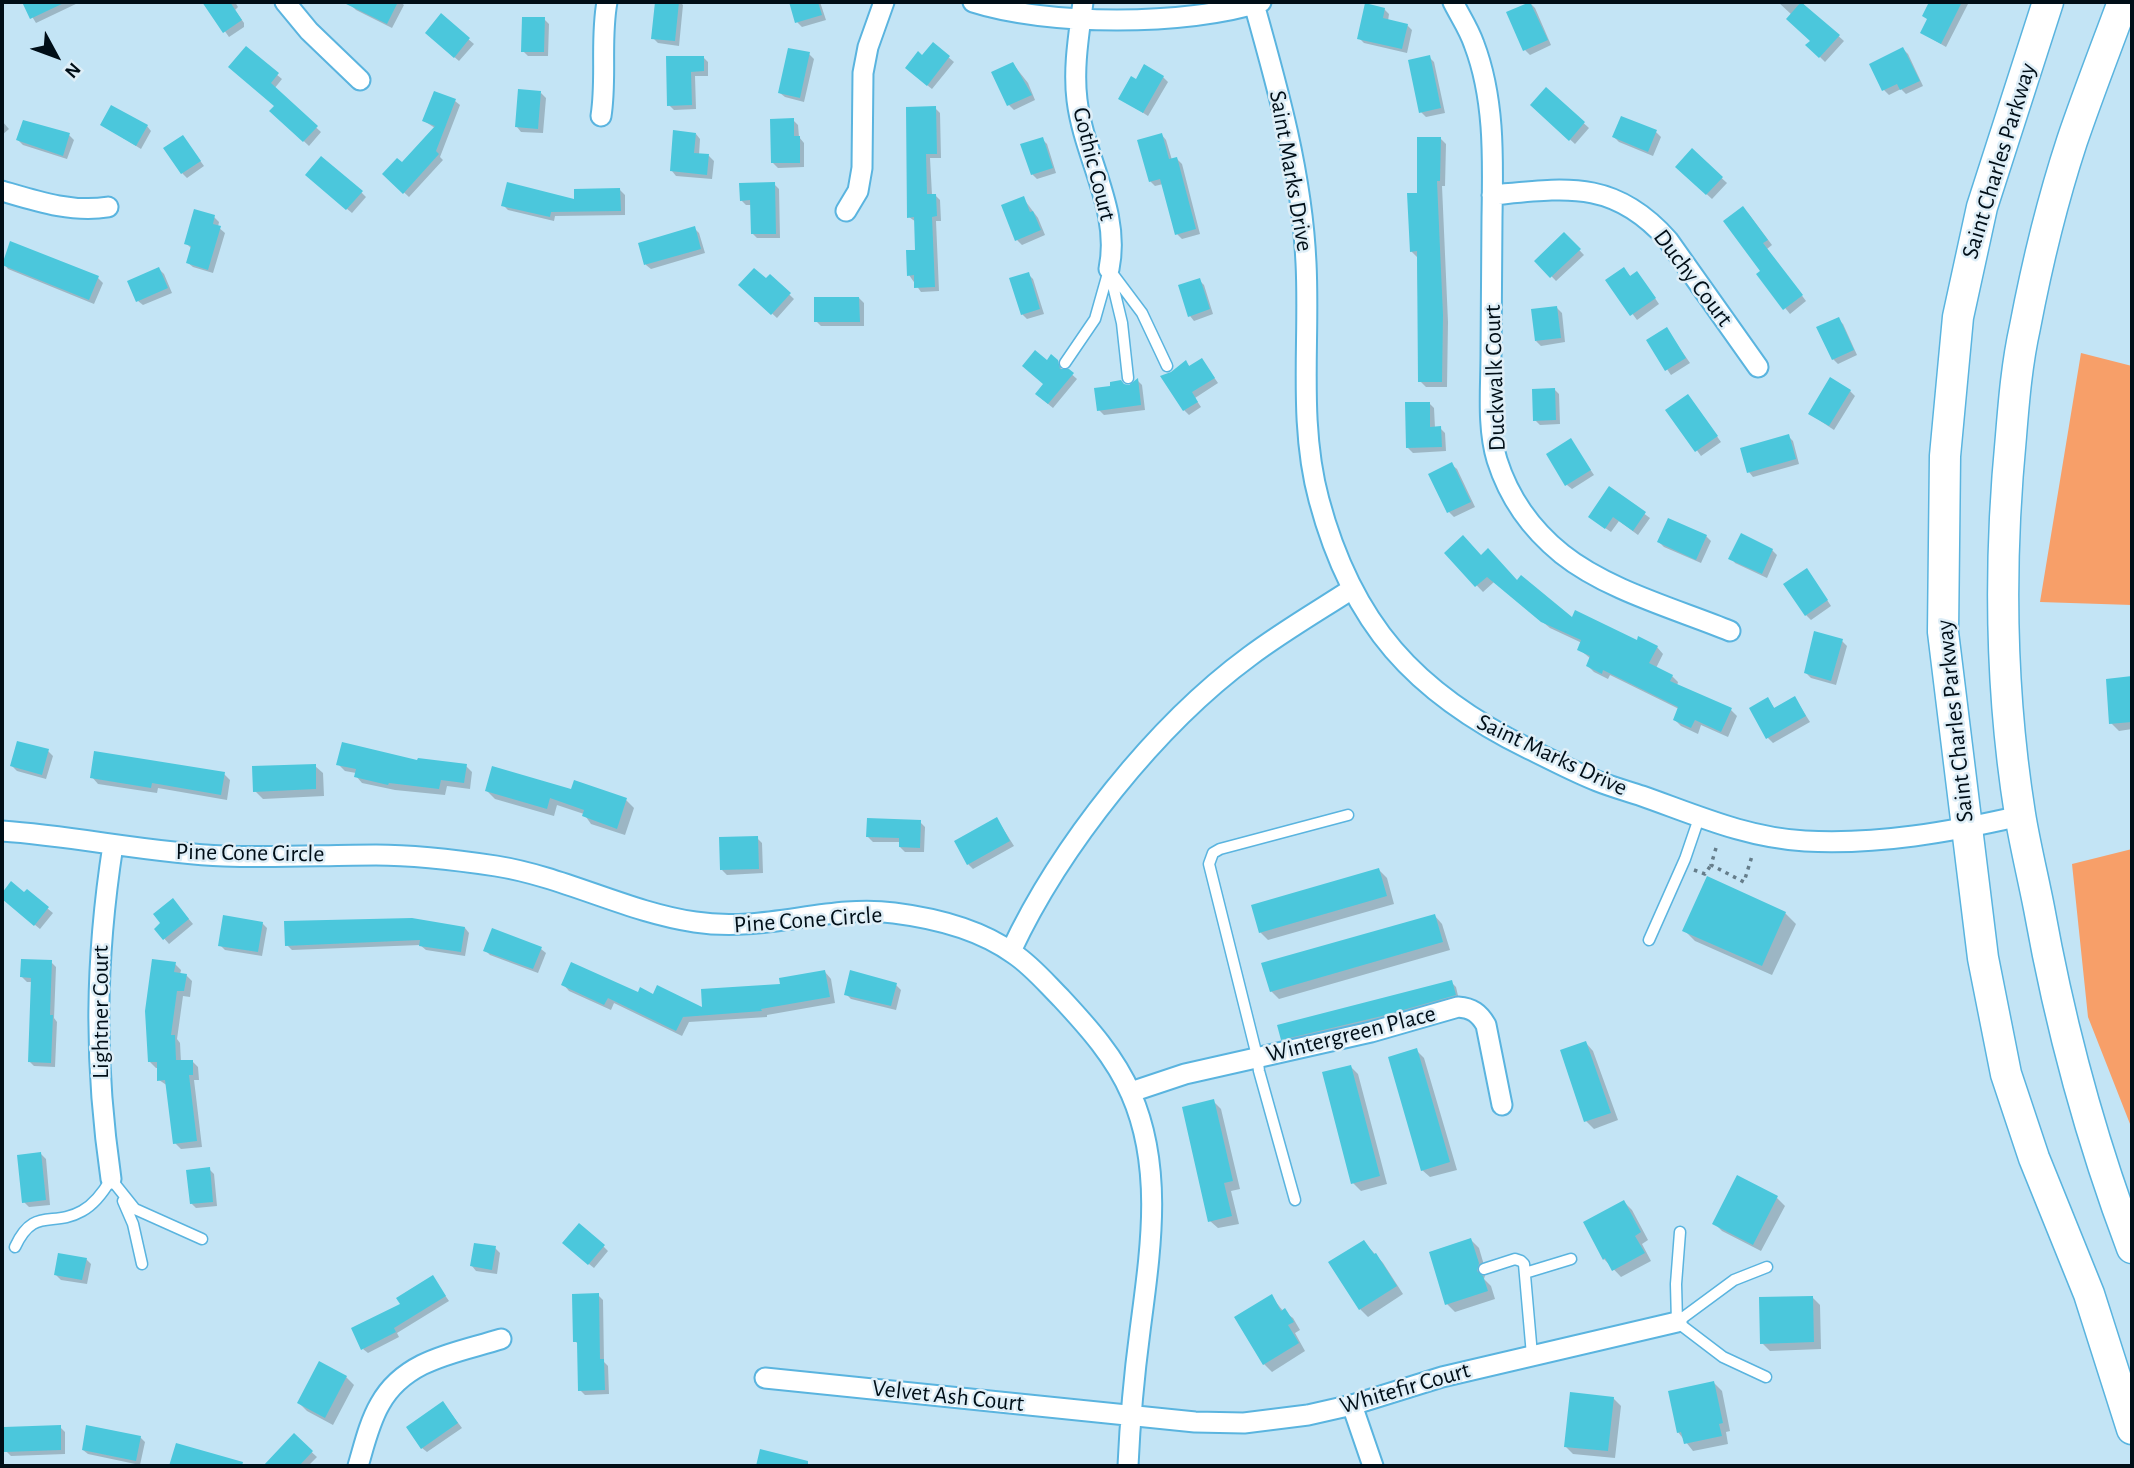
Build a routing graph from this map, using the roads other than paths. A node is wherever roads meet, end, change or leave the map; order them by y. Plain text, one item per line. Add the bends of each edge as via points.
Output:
1 (285, 2) edge
2 (607, 2) edge
3 (884, 2) edge
4 (973, 2) edge
5 (1044, 2) edge
6 (1453, 2) edge
7 (2048, 2) edge
8 (2123, 2) edge
9 (1257, 3) edge
10 (1082, 10) edge
11 (360, 80) dead end
12 (601, 116) dead end
13 (2, 191) edge
14 (1492, 195) junction
15 (108, 207) dead end
16 (846, 211) dead end
17 (1109, 269) junction
18 (1065, 363) dead end
19 (1167, 366) dead end
20 (1758, 367) dead end
21 (1128, 379) dead end
22 (1352, 589) junction
23 (1730, 631) dead end
24 (1348, 815) dead end
25 (2020, 816) junction
26 (1699, 818) junction
27 (1966, 828) junction
28 (2, 831) edge
29 (113, 845) junction
30 (1648, 940) dead end
31 (1011, 951) junction
32 (1257, 1056) junction
33 (1130, 1092) junction
34 (1502, 1105) dead end
35 (111, 1179) junction
36 (1295, 1200) dead end
37 (1680, 1231) dead end
38 (202, 1239) dead end
39 (15, 1247) dead end
40 (2132, 1248) edge
41 (1571, 1259) dead end
42 (142, 1264) dead end
43 (1767, 1266) dead end
44 (1484, 1269) dead end
45 (1525, 1273) junction
46 (1677, 1322) junction
47 (501, 1339) dead end
48 (1532, 1355) junction
49 (1766, 1377) dead end
50 (765, 1378) dead end
51 (1352, 1405) junction
52 (1130, 1414) junction
53 (2132, 1430) edge
54 (358, 1466) edge
55 (1128, 1466) edge
56 (1373, 1466) edge

1 - 11 street
2 - 12 street
3 - 16 street via 863,73 858,191
4 - 10 street via 1020,14
5 - 10 street
6 - 14 street, Duckwalk Court via 1474,44 1487,91
7 - 27 main road, Saint Charles Parkway via 1982,207 1958,317 1945,456 1942,632
8 - 25 main road via 2059,183 2042,245 2016,386 2006,487 2004,611
9 - 10 street via 1168,18
9 - 22 street, Saint Marks Drive via 1290,141 1304,229 1312,468 1331,539
10 - 17 street, Gothic Court via 1077,99 1108,212
13 - 15 street via 73,208
14 - 20 street, Duchy Court via 1583,190 1614,198 1639,213 1668,240
14 - 23 street, Duckwalk Court via 1491,415 1496,457 1520,512 1562,554 1588,572
17 - 18 lane via 1095,318
17 - 19 lane via 1142,313
17 - 21 lane via 1122,323
22 - 26 street, Saint Marks Drive via 1392,649 1432,691 1460,711 1493,732 1586,776
22 - 31 street via 1249,657 1162,734 1081,833
24 - 32 lane via 1213,853 1209,864
25 - 27 street, Saint Marks Drive
25 - 40 main road via 2051,976 2085,1112
26 - 27 street, Saint Marks Drive via 1805,841 1890,838
26 - 30 lane
27 - 53 main road, Saint Charles Parkway via 1983,958 2006,1074 2089,1294
28 - 29 street, Pine Cone Circle
29 - 31 street, Pine Cone Circle via 225,856 380,855 468,862 564,882 690,922 739,926 837,914 892,913 952,926
29 - 35 street, Lightner Court via 102,920 98,1008 102,1111
31 - 33 street, Pine Cone Circle via 1090,1030
32 - 33 street, Wintergreen Place
32 - 34 street, Wintergreen Place via 1466,1007 1486,1025
32 - 36 lane
33 - 52 street, Pine Cone Circle via 1149,1165 1153,1221
35 - 38 lane via 135,1209
35 - 39 lane via 80,1213 32,1222
35 - 42 lane via 133,1224
37 - 46 lane
41 - 45 lane
43 - 46 lane via 1734,1280
44 - 45 lane via 1516,1259 1524,1264
45 - 48 lane
46 - 48 street, Whitefir Court
46 - 49 lane via 1723,1357
47 - 54 street via 437,1358 403,1375 371,1422
48 - 51 street, Whitefir Court
50 - 52 street, Velvet Ash Court
51 - 52 street, Whitefir Court via 1244,1423
51 - 56 street
52 - 55 street, Pine Cone Circle

